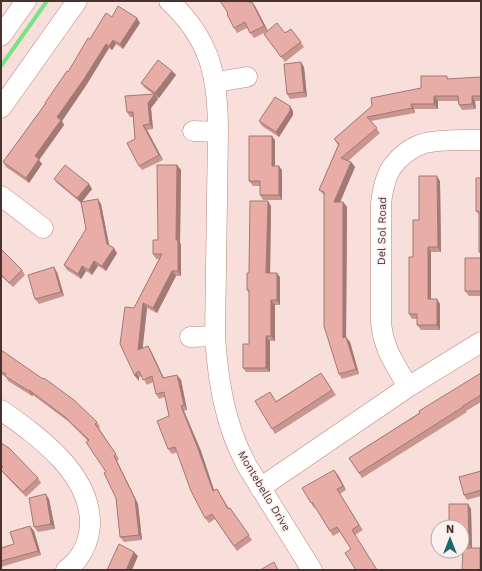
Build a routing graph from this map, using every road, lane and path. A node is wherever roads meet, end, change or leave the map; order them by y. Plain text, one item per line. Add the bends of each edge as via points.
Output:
1 (26, 1) edge
2 (77, 1) edge
3 (169, 1) edge
4 (1, 36) edge
5 (247, 77) dead end
6 (216, 82) junction
7 (1, 108) edge
8 (193, 131) dead end
9 (218, 132) junction
10 (481, 140) edge
11 (1, 196) edge
12 (43, 228) dead end
13 (215, 336) junction
14 (190, 337) dead end
15 (481, 342) edge
16 (408, 388) junction
17 (1, 410) edge
18 (260, 488) junction
19 (66, 570) edge
20 (312, 570) edge

1 - 4 street
2 - 7 street
3 - 6 street, Montebello Drive via 191,25 210,61
5 - 6 street
6 - 9 street, Montebello Drive
8 - 9 street
9 - 13 street, Montebello Drive
10 - 16 street, Del Sol Road via 422,144 408,151 397,161 388,173 383,187 382,330 387,350
11 - 12 street
13 - 14 street
13 - 18 street, Montebello Drive via 226,416 240,452
15 - 16 street
16 - 18 street
17 - 19 street via 30,430 58,457 71,471 88,503 89,534 85,548
18 - 20 street, Montebello Drive

